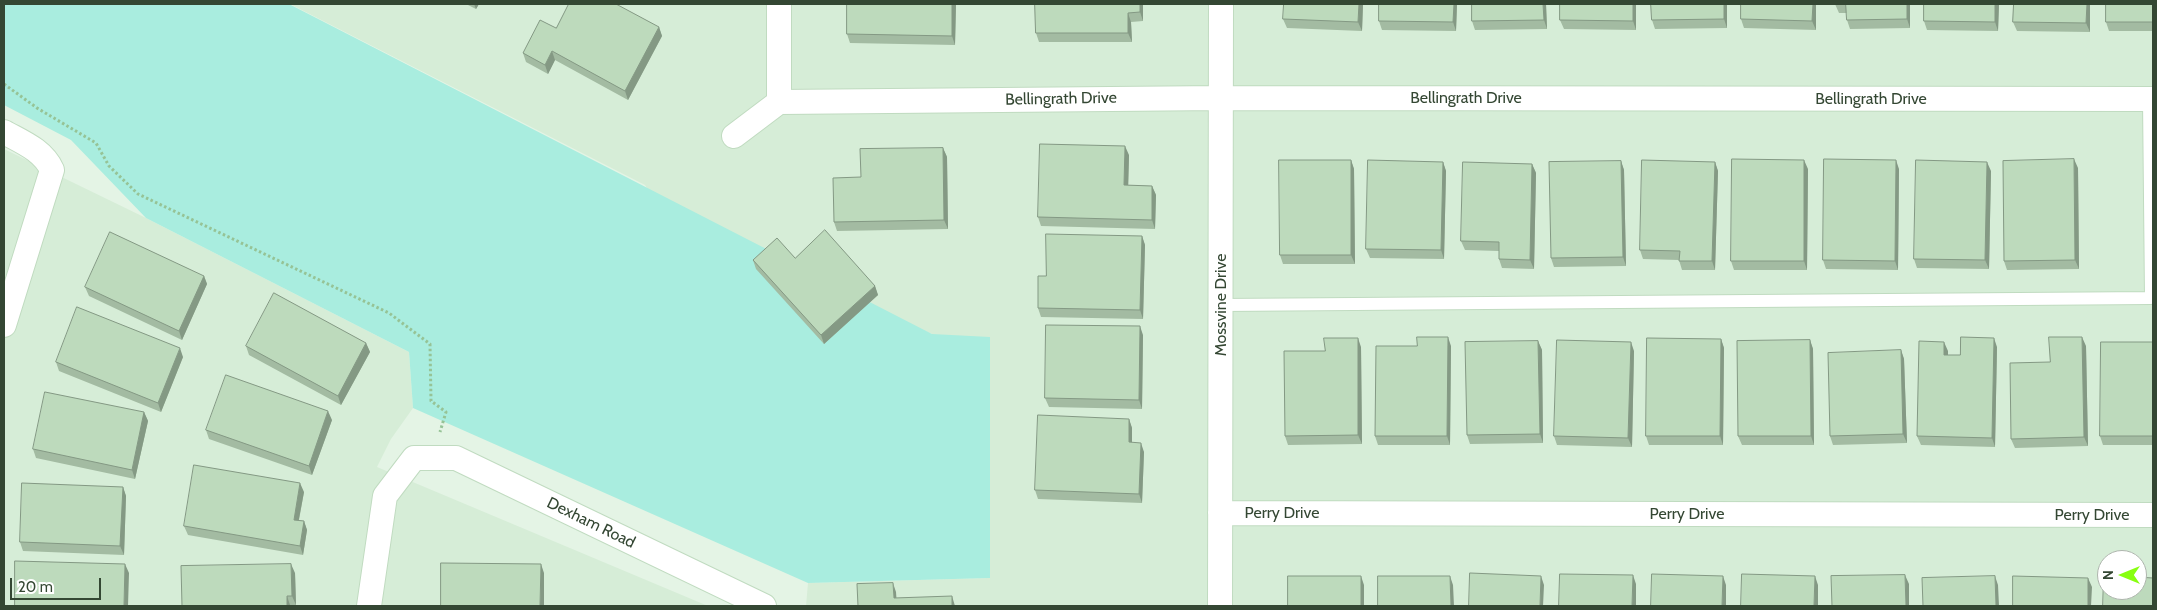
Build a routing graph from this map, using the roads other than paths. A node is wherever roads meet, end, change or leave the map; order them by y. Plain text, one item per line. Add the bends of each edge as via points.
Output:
1 (779, 4) edge
2 (1221, 4) edge
3 (1221, 98) junction
4 (2151, 99) edge
5 (779, 102) junction
6 (4, 132) edge
7 (734, 136) dead end
8 (1221, 304) junction
9 (4, 325) edge
10 (1220, 513) junction
11 (2153, 515) edge
12 (369, 606) edge
13 (764, 606) edge
14 (1220, 606) edge

1 - 5 street
2 - 3 street, Mossvine Drive
3 - 4 street, Bellingrath Drive
3 - 5 street, Bellingrath Drive
3 - 8 street, Mossvine Drive
4 - 8 lane via 2151,298
5 - 7 street
6 - 9 street via 37,151 52,170
8 - 10 street, Mossvine Drive
10 - 11 street, Perry Drive
10 - 14 street, Mossvine Drive
12 - 13 street, Dexham Road via 386,496 414,458 456,458

